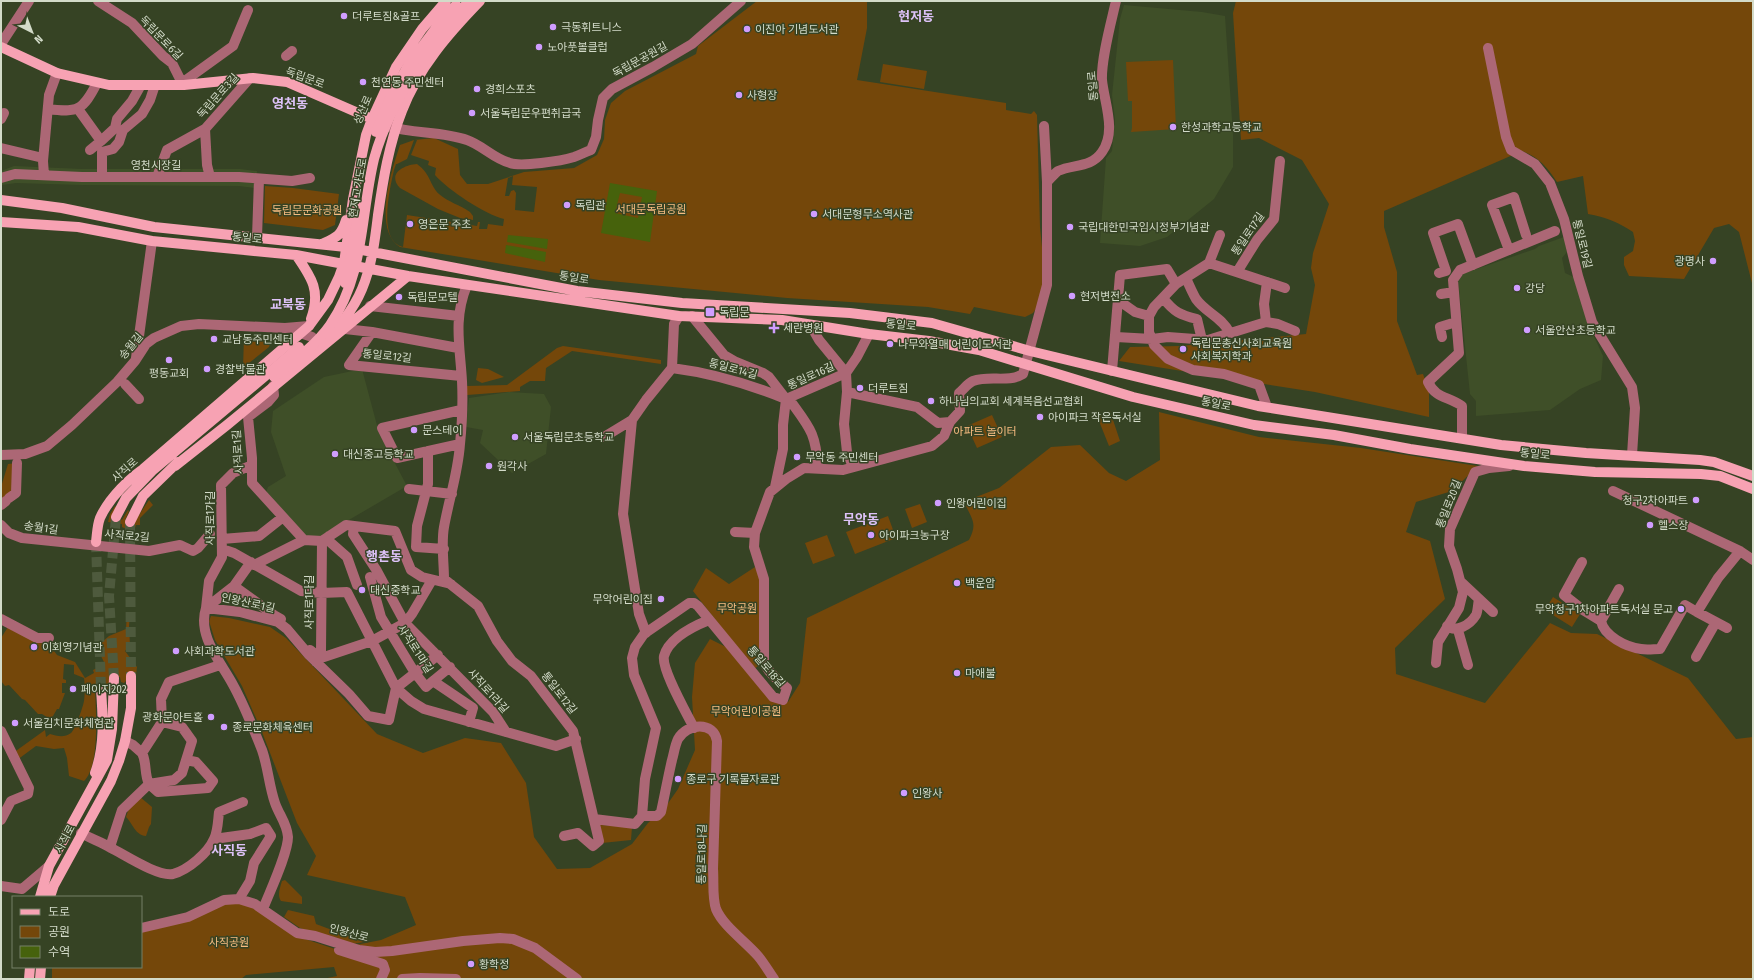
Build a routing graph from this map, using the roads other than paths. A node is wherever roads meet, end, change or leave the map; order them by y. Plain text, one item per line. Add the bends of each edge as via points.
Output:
1 (98, 1) edge
2 (446, 1) edge
3 (460, 1) edge
4 (469, 1) edge
5 (480, 1) edge
6 (741, 1) edge
7 (1116, 1) edge
8 (26, 2) edge
9 (248, 10) dead end
10 (1, 44) edge
11 (1, 47) edge
12 (1488, 48) dead end
13 (412, 66) junction
14 (57, 74) junction
15 (250, 78) junction
16 (97, 83) junction
17 (180, 84) junction
18 (141, 85) junction
19 (155, 85) junction
20 (48, 109) junction
21 (78, 109) junction
22 (372, 119) junction
23 (1044, 126) dead end
24 (396, 128) junction
25 (204, 129) junction
26 (97, 147) junction
27 (1, 148) edge
28 (43, 158) junction
29 (1280, 161) dead end
30 (44, 175) junction
31 (102, 177) junction
32 (157, 177) junction
33 (210, 177) junction
34 (1, 178) edge
35 (310, 178) dead end
36 (260, 179) junction
37 (1047, 182) junction
38 (353, 199) junction
39 (1, 200) edge
40 (379, 214) junction
41 (1, 222) edge
42 (154, 227) junction
43 (1555, 231) dead end
44 (1220, 235) dead end
45 (1526, 235) dead end
46 (257, 237) junction
47 (376, 238) junction
48 (152, 241) junction
49 (322, 244) junction
50 (346, 247) junction
51 (1509, 250) junction
52 (373, 253) junction
53 (296, 255) junction
54 (391, 256) junction
55 (344, 263) junction
56 (1209, 263) junction
57 (1473, 265) junction
58 (369, 268) junction
59 (1237, 272) junction
60 (1439, 273) dead end
61 (408, 276) junction
62 (1186, 278) junction
63 (1268, 282) junction
64 (1176, 284) junction
65 (467, 285) junction
66 (1285, 288) dead end
67 (1454, 292) junction
68 (1441, 294) dead end
69 (1162, 298) junction
70 (328, 300) junction
71 (1118, 300) junction
72 (682, 303) junction
73 (370, 306) junction
74 (346, 316) junction
75 (459, 316) junction
76 (679, 316) junction
77 (692, 316) junction
78 (1149, 316) junction
79 (1266, 322) junction
80 (1456, 322) junction
81 (309, 326) junction
82 (811, 326) junction
83 (285, 328) junction
84 (345, 329) junction
85 (1295, 331) dead end
86 (372, 332) junction
87 (300, 333) junction
88 (1230, 333) junction
89 (869, 334) junction
90 (1116, 337) junction
91 (1442, 337) dead end
92 (1152, 339) junction
93 (1202, 340) junction
94 (458, 348) junction
95 (317, 350) junction
96 (1030, 351) junction
97 (135, 361) junction
98 (1026, 365) junction
99 (672, 368) junction
100 (1112, 370) junction
101 (846, 373) junction
102 (462, 376) junction
103 (273, 381) junction
104 (125, 384) dead end
105 (847, 392) junction
106 (787, 399) junction
107 (139, 400) dead end
108 (1268, 408) junction
109 (461, 410) junction
110 (632, 420) junction
111 (950, 422) junction
112 (200, 435) junction
113 (604, 437) dead end
114 (1462, 438) junction
115 (460, 444) junction
116 (428, 451) junction
117 (1, 455) edge
118 (1632, 455) junction
119 (17, 463) dead end
120 (252, 465) junction
121 (175, 466) junction
122 (853, 467) junction
123 (818, 468) junction
124 (143, 469) junction
125 (1581, 471) junction
126 (1723, 472) junction
127 (1753, 476) edge
128 (776, 487) junction
129 (409, 489) dead end
130 (1753, 489) edge
131 (426, 491) junction
132 (1613, 491) dead end
133 (452, 494) junction
134 (5, 501) edge
135 (283, 517) junction
136 (1, 525) edge
137 (354, 526) junction
138 (735, 532) dead end
139 (755, 533) junction
140 (210, 534) dead end
141 (325, 539) junction
142 (304, 540) junction
143 (96, 542) tunnel mouth
144 (222, 544) junction
145 (81, 545) joint
146 (444, 549) junction
147 (1740, 551) junction
148 (1753, 560) edge
149 (1582, 562) dead end
150 (252, 563) junction
151 (374, 575) junction
152 (432, 580) junction
153 (1460, 582) junction
154 (451, 584) junction
155 (357, 585) junction
156 (234, 586) junction
157 (1619, 589) dead end
158 (347, 592) junction
159 (322, 593) junction
160 (1479, 599) junction
161 (206, 608) junction
162 (1493, 612) dead end
163 (1697, 612) junction
164 (1, 619) edge
165 (709, 620) junction
166 (1601, 621) junction
167 (1716, 622) junction
168 (405, 623) junction
169 (1447, 626) junction
170 (1727, 628) dead end
171 (1458, 630) junction
172 (389, 631) junction
173 (646, 633) junction
174 (49, 638) dead end
175 (372, 641) junction
176 (438, 655) junction
177 (1696, 657) dead end
178 (317, 660) junction
179 (1436, 663) dead end
180 (220, 665) junction
181 (1468, 665) dead end
182 (450, 667) junction
183 (415, 673) junction
184 (131, 676) tunnel mouth
185 (433, 681) junction
186 (396, 688) junction
187 (101, 690) tunnel mouth
188 (162, 722) junction
189 (469, 722) junction
190 (694, 728) junction
191 (1, 731) edge
192 (506, 732) junction
193 (576, 739) junction
194 (125, 741) junction
195 (142, 753) junction
196 (186, 760) junction
197 (149, 784) junction
198 (103, 792) junction
199 (89, 794) junction
200 (243, 802) dead end
201 (642, 816) junction
202 (594, 819) junction
203 (1, 820) edge
204 (81, 833) junction
205 (564, 836) dead end
206 (214, 839) junction
207 (110, 847) junction
208 (49, 866) junction
209 (1, 886) edge
210 (25, 893) edge
211 (40, 896) edge
212 (50, 896) edge
213 (239, 899) junction
214 (263, 909) junction
215 (142, 928) edge
216 (297, 933) junction
217 (30, 968) edge
218 (41, 968) edge
219 (29, 979) edge
220 (40, 979) edge
221 (381, 979) edge
222 (402, 979) edge
223 (456, 979) edge
224 (577, 979) edge
225 (774, 979) edge

1 - 17 street, 독립문로6길 via 132,23 172,64
2 - 22 main road, 성산로 via 422,29 396,67
3 - 13 main road, 현저고가도로 via 442,20
4 - 13 main road, 현저고가도로
5 - 24 main road via 436,50 402,110
6 - 24 street, 독립문공원길 via 692,44 612,89 603,98 591,150 574,157 519,165 496,158 468,140 430,131
7 - 37 street, 통일로 via 1102,69 1108,121 1105,146 1090,163 1059,171
8 - 10 street
9 - 17 street via 233,46
11 - 14 main road, 독립문로
12 - 118 street, 통일로19길 via 1506,137 1511,150 1535,164 1550,183 1564,219 1592,322 1632,388 1636,408
13 - 103 main road, 현저고가도로, bridge via 381,137 370,180 356,267 347,296 330,326
14 - 16 main road, 독립문로
14 - 20 street via 49,95
15 - 17 main road, 독립문로
15 - 22 main road, 독립문로 via 287,82
15 - 25 street, 독립문로3길
16 - 18 main road, 독립문로
16 - 21 street via 90,97
17 - 19 main road, 독립문로
18 - 19 main road, 독립문로
18 - 26 street via 117,119 115,128
19 - 26 street via 142,114 123,130 119,142 113,149
20 - 21 street
20 - 28 street
21 - 26 street
22 - 24 street
22 - 38 main road, 성산로 via 366,135
23 - 37 street
24 - 40 main road
25 - 32 street, 독립문로3길 via 168,150
25 - 33 street, 독립문로3길
26 - 31 street
27 - 28 street
28 - 30 street
29 - 59 street, 통일로17길 via 1274,219
30 - 31 street, 영천시장길
30 - 34 street, 영천시장길 via 15,174
31 - 32 street, 영천시장길
32 - 33 street, 영천시장길
33 - 36 street, 영천시장길
35 - 36 street, 영천시장길 via 292,181
36 - 46 street, 통일로
37 - 96 street via 1047,285
38 - 40 main road via 357,208 367,214
38 - 49 main road via 342,232 336,238
38 - 50 main road, 성산로
39 - 42 main road, 통일로 via 62,208
40 - 47 main road
41 - 48 main road, 통일로 via 78,227
42 - 46 main road, 통일로
42 - 48 main road
43 - 51 street
44 - 56 street, 통일로17길
45 - 51 street via 1514,197 1492,205
46 - 49 main road, 통일로
47 - 52 main road
47 - 54 main road via 381,253
48 - 53 main road, 통일로
48 - 97 street
49 - 50 main road, 통일로
50 - 52 main road, 통일로
50 - 55 main road, 성산로
51 - 57 street
52 - 54 main road, 통일로
52 - 58 main road
53 - 55 main road, 통일로
53 - 81 main road via 310,274 316,294
54 - 72 main road, 통일로 via 576,292
55 - 58 main road, 통일로
55 - 70 main road, 성산로
56 - 59 street, 통일로17길
56 - 62 street
57 - 60 street via 1458,224 1433,234 1446,271
57 - 67 street via 1460,270 1453,280
58 - 61 main road, 통일로
58 - 74 main road via 362,289
59 - 63 street, 통일로17길
61 - 65 main road, 통일로
61 - 73 main road
62 - 64 street
62 - 88 street via 1196,299 1225,324
63 - 66 street, 통일로17길
63 - 79 street via 1264,304
64 - 69 street
64 - 71 street via 1167,269 1120,275
65 - 75 street, 통일로12길
65 - 76 main road, 통일로
67 - 68 street
67 - 80 street
69 - 78 street
69 - 93 street via 1174,311 1197,319
70 - 74 main road via 332,296 342,297 348,309
70 - 81 main road, 성산로
71 - 78 street via 1135,312
71 - 90 street
72 - 76 main road
72 - 96 main road, 통일로 via 850,313 932,322
73 - 75 street
73 - 84 main road
74 - 95 main road
75 - 94 street, 통일로12길
76 - 77 main road, 통일로
76 - 99 street via 674,324
77 - 82 main road, 통일로 via 782,320
77 - 106 street, 통일로14길 via 724,355 769,377
78 - 92 street via 1149,332
79 - 85 street
79 - 88 street
80 - 91 street via 1440,327
80 - 114 street via 1459,353 1428,382 1438,396 1454,400 1462,406
81 - 83 street, 송월길
81 - 87 main road, 성산로
82 - 89 main road, 통일로
82 - 101 street, 통일로16길 via 818,340
83 - 87 street
83 - 97 street, 송월길 via 206,324 181,326 146,344
84 - 86 street, 통일로12길
84 - 95 main road
86 - 94 street, 통일로12길
86 - 102 street, 통일로12길 via 349,365
87 - 95 street via 312,337 318,343
87 - 124 main road, 성산로
88 - 93 street
89 - 98 main road, 통일로 via 906,337 979,350
89 - 101 street, 통일로16길 via 858,357
90 - 92 street
90 - 100 street
92 - 93 street via 1168,337
92 - 108 street via 1168,359 1193,370 1224,374 1259,385
94 - 102 street, 통일로12길
95 - 103 main road
96 - 98 street, 통일로18길
96 - 100 main road, 통일로
97 - 117 street, 송월길 via 96,402 47,446 25,454
98 - 111 street, 통일로18길 via 1023,374 1016,378 973,381 959,393 960,411
98 - 125 main road, 통일로 via 1133,397 1254,424 1524,466
99 - 106 street, 통일로14길 via 720,377
99 - 110 street
100 - 108 main road, 통일로
101 - 105 street, 통일로16길
101 - 106 street, 통일로16길
102 - 109 street, 통일로12길
103 - 112 main road, 사직로
103 - 120 street, 사직로1길 via 274,396 248,417
103 - 121 main road
104 - 107 street
105 - 111 street via 917,407 938,423
105 - 122 street, 통일로16길 via 844,424 847,452
106 - 123 street, 통일로14길 via 814,436
106 - 128 street via 783,449
108 - 114 main road, 통일로
109 - 115 street, 통일로12길
109 - 116 street via 382,428 397,458
110 - 113 street
110 - 173 street via 623,514 639,614
111 - 122 street, 통일로18길 via 944,436 932,446
112 - 121 main road, 사직로
112 - 121 main road, 사직로 via 143,486 126,508 122,519
112 - 124 main road, 사직로
114 - 118 main road, 통일로 via 1514,446
115 - 116 street
115 - 133 street, 통일로12길
116 - 131 street via 429,474
118 - 126 main road, 통일로 via 1714,462
119 - 134 street via 16,492
120 - 135 street, 사직로1길 via 252,483
120 - 144 street, 사직로1가길 via 233,473 221,485
122 - 123 street, 통일로18길 via 843,470
123 - 128 street, 통일로18길 via 804,468
124 - 143 main road, 사직로 via 105,509
125 - 126 main road, 통일로 via 1701,474
125 - 153 street, 통일로20길 via 1579,475 1509,466 1475,472 1450,529 1449,546
126 - 127 main road, 통일로
126 - 130 main road, 통일로
128 - 139 street, 통일로18길 via 770,492
129 - 131 street
131 - 133 street
131 - 146 street via 417,526 416,547
132 - 147 street
133 - 146 street, 통일로12길 via 443,529
135 - 142 street, 사직로1길
135 - 144 street via 259,536
136 - 145 street, 송월1길 via 9,533 22,538
137 - 141 street via 346,525
137 - 151 street, 사직로1라길 via 353,534
137 - 152 street via 395,531 411,570
138 - 139 street
139 - 165 street, 통일로18길 via 754,547 764,579 764,662 775,678 787,688 783,700 774,697
140 - 145 street, 사직로2길 via 193,551 180,545 149,551
141 - 142 street
141 - 155 street via 347,557
141 - 159 street, 사직로1다길
142 - 150 street
144 - 150 street
144 - 161 street, 사직로1가길 via 222,557 209,581
146 - 154 street, 통일로12길 via 444,579
147 - 148 street
147 - 163 street via 1718,578
149 - 166 street via 1564,595
150 - 156 street
150 - 159 street via 301,591
151 - 155 street
151 - 168 street, 사직로1라길
151 - 172 street, 사직로1마길 via 381,617
152 - 154 street
152 - 168 street
153 - 160 street
153 - 169 street, 통일로20길 via 1463,592 1458,608
154 - 193 street, 통일로12길 via 478,606 497,642 512,661 531,676 573,731
155 - 158 street
156 - 161 street
156 - 178 street via 274,616 288,621
157 - 166 street
158 - 159 street
158 - 175 street
159 - 178 street, 사직로1다길 via 321,651
160 - 162 street
160 - 171 street via 1476,615
161 - 178 street, 인왕산로1길 via 240,612 278,622
161 - 180 street, 인왕산로1길 via 205,632
163 - 166 street via 1685,605 1660,649 1640,649 1621,643 1602,628
163 - 167 street
164 - 174 street via 37,638
165 - 173 street, 통일로18길 via 694,603 689,603
165 - 190 street via 680,636 664,656 671,682
167 - 170 street
167 - 177 street
168 - 172 street
168 - 176 street, 사직로1라길
169 - 171 street
169 - 179 street, 통일로20길 via 1438,642
171 - 181 street
172 - 175 street
172 - 183 street, 사직로1마길
173 - 201 street, 통일로18길 via 640,638 632,658 634,675 656,728 645,779
175 - 178 street
175 - 186 street
176 - 182 street, 사직로1라길
176 - 183 street
178 - 186 street, 인왕산로1길 via 368,716 389,720
180 - 188 street via 169,682 161,699
180 - 214 street, 인왕산로1길 via 232,683 255,733 272,796 286,824 287,845
182 - 185 street
182 - 192 street, 사직로1라길 via 493,712
183 - 185 street, 사직로1마길 via 426,687
183 - 186 street
184 - 194 main road, 사직로 via 131,708
185 - 189 street, 사직로1마길 via 473,708
186 - 189 street via 424,709
187 - 199 main road, 사직로 via 104,720 102,740
188 - 195 street
188 - 196 street via 182,727 192,741
189 - 192 street
190 - 201 street via 683,733 676,745 661,812 658,816
190 - 225 street, 통일로18나길 via 700,726 716,734 713,896 717,910 726,924 759,957
191 - 203 street via 29,788 28,794 11,801
192 - 193 street via 556,746
193 - 202 street, 통일로12길
194 - 195 street
194 - 198 main road, 사직로 via 111,781
195 - 197 street
196 - 197 street via 182,773 174,780
196 - 197 street via 196,762 209,777 212,781 208,788 158,792
197 - 207 street via 122,810
198 - 199 main road, 사직로 via 116,734 116,677 107,760
198 - 204 main road, 사직로
199 - 208 main road, 사직로
200 - 206 street via 219,812
201 - 202 street via 635,824
202 - 205 street, 통일로12길 via 599,841 593,846 578,833
204 - 207 street
204 - 212 main road, 사직로
206 - 207 street via 203,855 191,865 172,874 153,870
206 - 213 street via 250,834 266,828 271,836 254,863 250,881
208 - 210 street
208 - 211 main road, 사직로
209 - 210 street
213 - 214 street, 인왕산로
213 - 215 street, 인왕산로 via 224,900 188,917
214 - 216 street, 인왕산로
216 - 221 street via 353,956 382,964 385,970
216 - 224 street, 인왕산로 via 375,952 463,941 513,939 535,948
217 - 219 main road
218 - 220 main road
222 - 223 street

